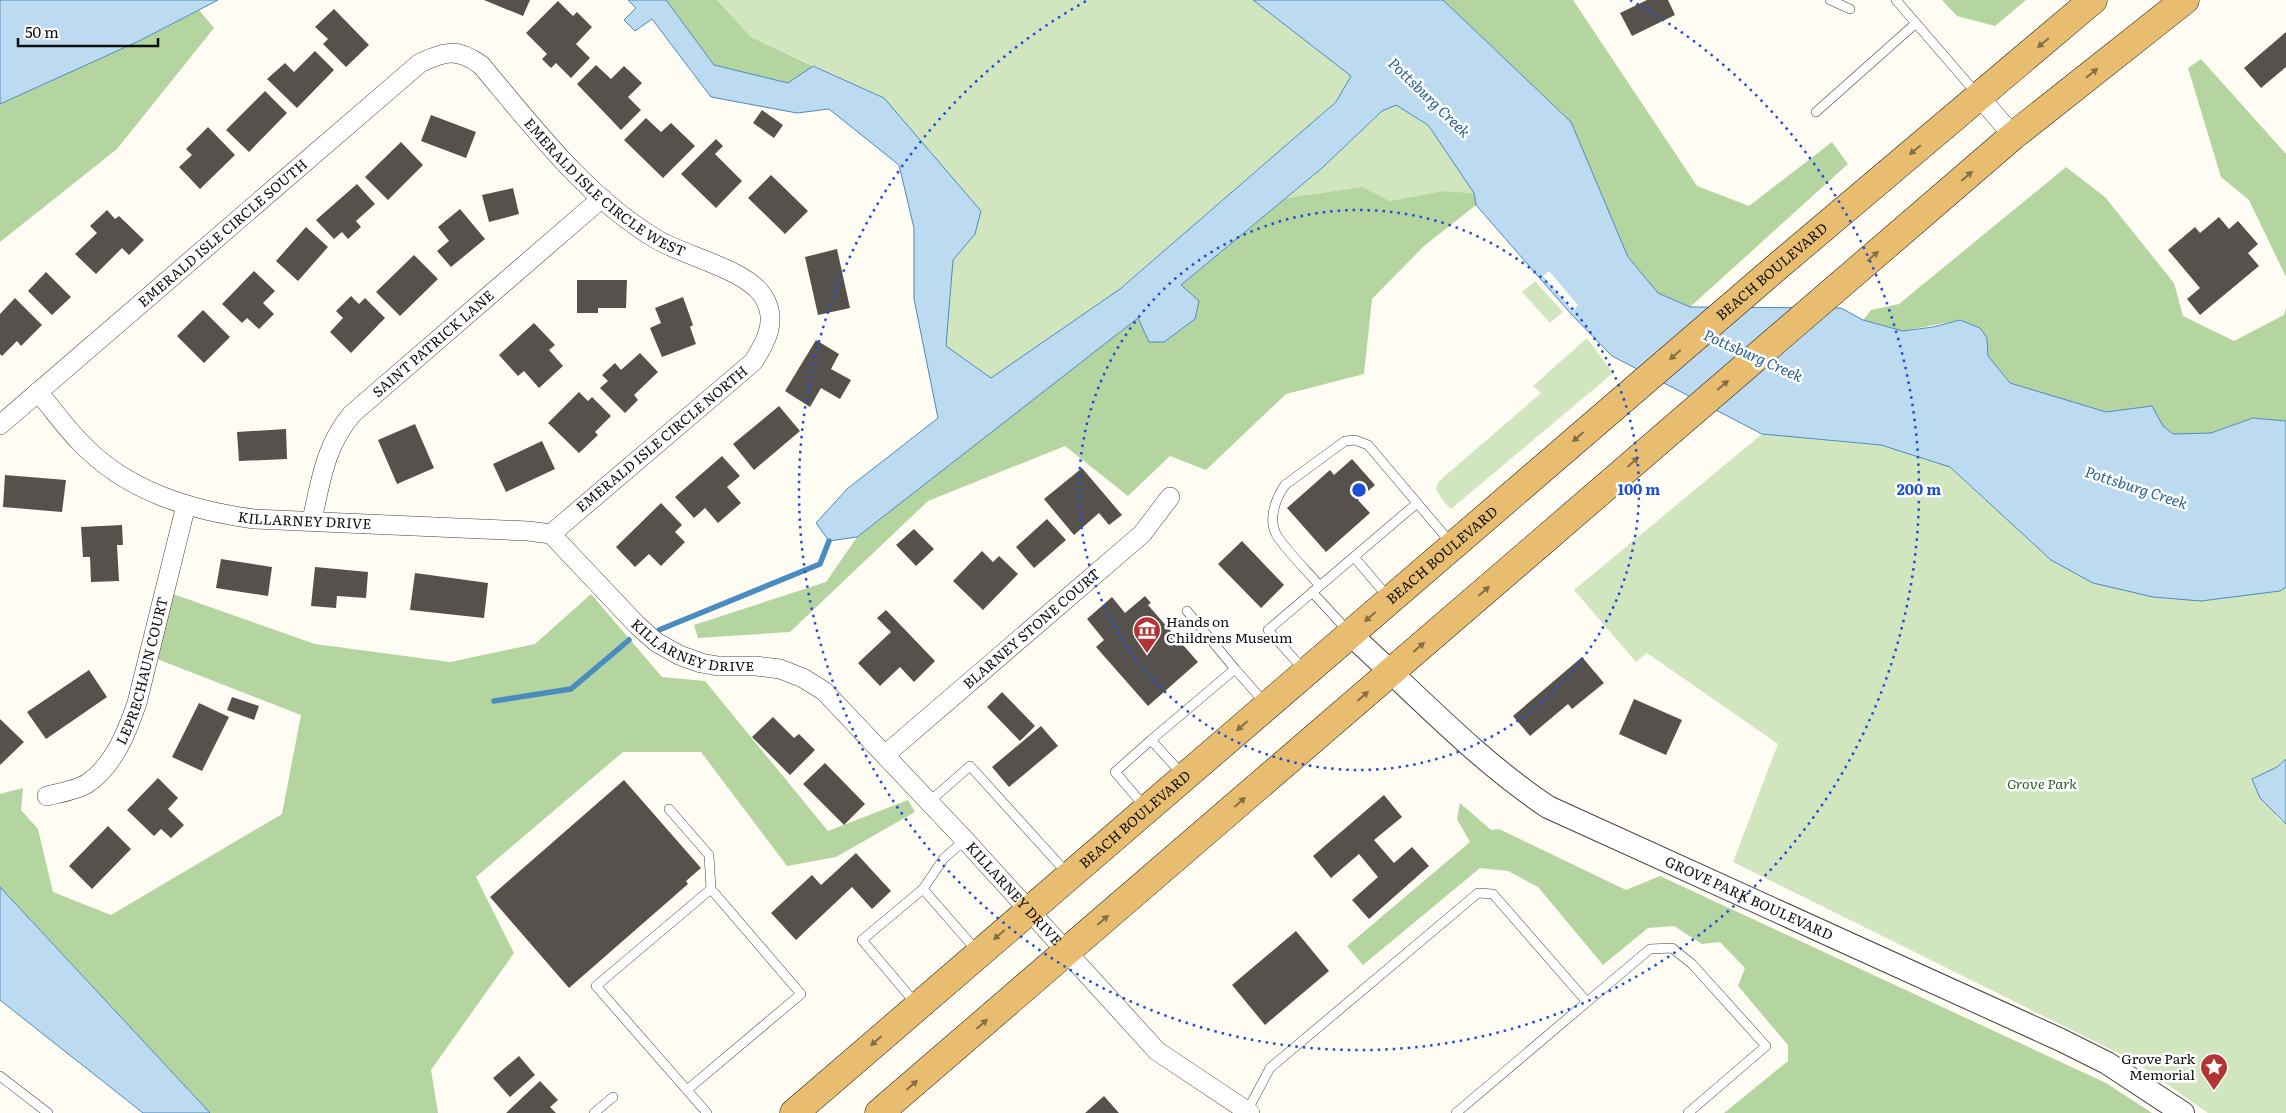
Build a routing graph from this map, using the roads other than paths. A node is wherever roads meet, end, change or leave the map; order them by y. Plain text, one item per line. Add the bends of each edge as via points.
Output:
1 (1830, 0) edge
2 (1896, 0) edge
3 (2093, 0) edge
4 (2185, 0) edge
5 (1850, 9) dead end
6 (1915, 24) junction
7 (452, 52) joint
8 (1979, 96) junction
9 (1816, 112) dead end
10 (2013, 136) junction
11 (602, 198) junction
12 (770, 310) joint
13 (38, 392) junction
14 (0, 425) edge
15 (1170, 497) dead end
16 (1416, 504) junction
17 (186, 505) junction
18 (312, 520) junction
19 (551, 534) junction
20 (1452, 546) junction
21 (1354, 557) junction
22 (1319, 585) junction
23 (1312, 592) junction
24 (1390, 599) junction
25 (1187, 611) dead end
26 (1350, 634) junction
27 (1235, 669) junction
28 (1306, 672) junction
29 (1391, 672) junction
30 (1267, 705) junction
31 (1151, 740) junction
32 (886, 754) junction
33 (1184, 776) junction
34 (47, 796) dead end
35 (929, 802) junction
36 (1147, 808) junction
37 (669, 809) dead end
38 (965, 840) junction
39 (1068, 875) junction
40 (711, 889) junction
41 (923, 889) junction
42 (1029, 909) junction
43 (1066, 951) junction
44 (979, 953) junction
45 (1587, 1002) junction
46 (918, 1005) junction
47 (0, 1076) edge
48 (687, 1090) junction
49 (613, 1097) dead end
50 (1247, 1112) edge
51 (48, 1113) edge
52 (594, 1113) edge
53 (707, 1113) edge
54 (794, 1113) edge
55 (879, 1113) edge
56 (1456, 1113) edge
57 (1688, 1113) edge
58 (2183, 1113) edge

1 - 5 lane
2 - 6 lane
3 -> 8 highway, BEACH BOULEVARD
10 -> 4 highway
6 - 8 lane
6 - 9 lane
7 - 11 street, EMERALD ISLE CIRCLE WEST via 468,56 481,65 568,168
7 - 13 street, EMERALD ISLE CIRCLE SOUTH via 420,63
8 - 10 street
8 -> 20 highway, BEACH BOULEVARD
29 -> 10 highway
11 - 12 street, EMERALD ISLE CIRCLE WEST via 657,240 748,280
11 - 18 street, SAINT PATRICK LANE via 352,414 331,444
12 - 19 street, EMERALD ISLE CIRCLE NORTH via 770,329 753,362
13 - 14 street, EMERALD ISLE CIRCLE SOUTH
13 - 17 street, KILLARNEY DRIVE via 80,442 121,477
15 - 32 street, BLARNEY STONE COURT via 1142,534
16 - 20 lane
16 - 21 lane
16 - 22 lane via 1368,445 1355,440 1345,441 1284,485 1274,507 1276,533
17 - 18 street, KILLARNEY DRIVE via 254,519
17 - 34 street, LEPRECHAUN COURT via 137,703 128,727 117,750 87,784
18 - 19 street, KILLARNEY DRIVE
19 - 32 street, KILLARNEY DRIVE via 656,642 701,664 780,669 803,678 824,691
20 - 24 highway, BEACH BOULEVARD
21 - 22 lane
21 - 24 lane
22 - 23 lane
23 - 26 lane
23 - 28 lane via 1268,630
24 -> 26 highway, BEACH BOULEVARD
25 - 27 lane
26 - 28 highway, BEACH BOULEVARD
26 - 29 street, GROVE PARK BOULEVARD
27 - 30 lane
27 - 31 lane
28 - 30 highway, BEACH BOULEVARD
43 -> 29 highway
29 - 58 street, GROVE PARK BOULEVARD via 1481,756 1548,807 2061,1040 2108,1063
30 -> 33 highway, BEACH BOULEVARD
31 - 33 lane
31 - 36 lane via 1115,772
32 - 35 street, KILLARNEY DRIVE
33 - 36 highway, BEACH BOULEVARD
35 - 38 street, KILLARNEY DRIVE
35 - 39 lane via 970,766
36 - 39 highway, BEACH BOULEVARD
37 - 40 lane via 709,855
38 - 41 lane via 944,858
38 - 42 street, KILLARNEY DRIVE
39 - 42 highway, BEACH BOULEVARD
40 - 48 lane via 801,994
40 - 48 lane via 596,986
41 - 44 lane
41 - 46 lane via 862,940
42 - 43 street, KILLARNEY DRIVE
42 -> 44 highway, BEACH BOULEVARD
43 - 50 street, KILLARNEY DRIVE via 1157,1051
55 -> 43 highway
44 - 46 highway, BEACH BOULEVARD
45 - 50 lane via 1493,894 1478,893 1270,1068
45 - 56 lane
45 - 57 lane via 1650,950 1672,948 1711,984 1766,1046
46 -> 54 highway, BEACH BOULEVARD
47 - 51 lane
48 - 53 lane
49 - 52 lane

